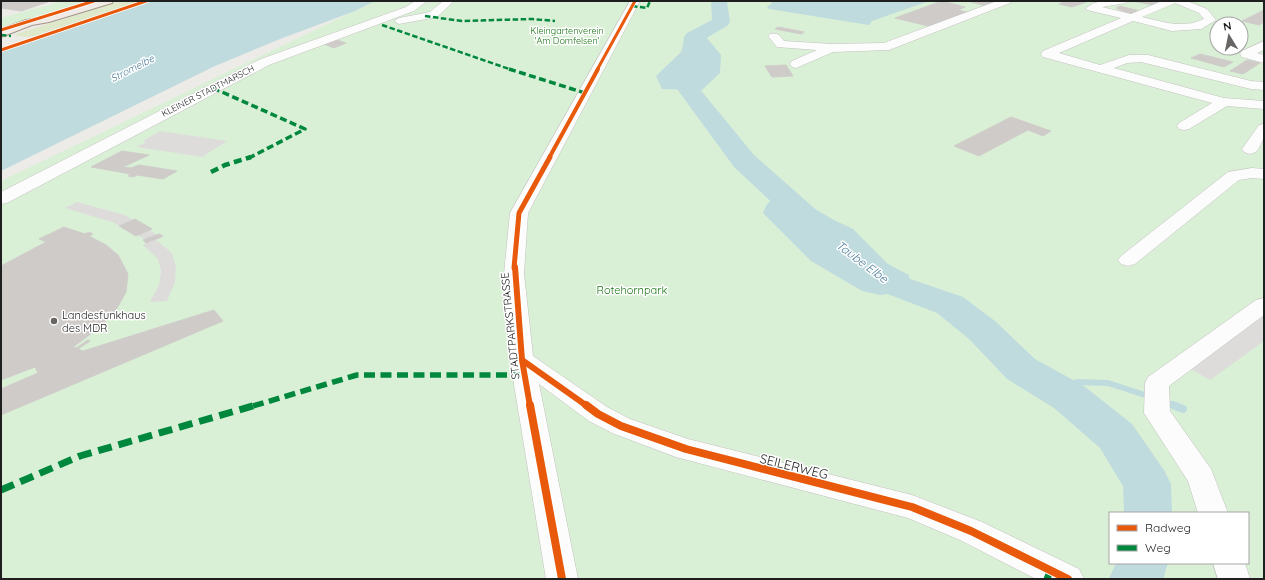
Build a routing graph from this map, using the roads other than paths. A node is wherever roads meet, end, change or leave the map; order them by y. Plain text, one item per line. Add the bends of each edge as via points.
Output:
1 (108, 1) edge
2 (422, 1) edge
3 (449, 1) edge
4 (635, 1) edge
5 (1006, 1) edge
6 (1122, 1) edge
7 (1171, 1) edge
8 (1178, 1) edge
9 (1132, 18) junction
10 (45, 20) junction
11 (347, 31) junction
12 (1, 33) edge
13 (774, 36) dead end
14 (1, 38) edge
15 (1264, 45) edge
16 (831, 48) junction
17 (1264, 59) edge
18 (796, 64) dead end
19 (1101, 69) junction
20 (1264, 86) edge
21 (1224, 102) junction
22 (1264, 105) edge
23 (1184, 126) dead end
24 (1264, 128) edge
25 (1250, 148) dead end
26 (1264, 174) edge
27 (1, 199) edge
28 (1128, 260) dead end
29 (1264, 306) edge
30 (522, 360) junction
31 (1213, 512) edge
32 (1229, 564) edge
33 (562, 579) edge
34 (1068, 579) edge
35 (1234, 579) edge

1 - 10 main road
2 - 11 street, KLEINER STADTMARSCH via 410,10
3 - 11 street via 433,15
4 - 30 street, STADTPARKSTRASSE via 519,213 514,274
5 - 16 street via 885,47
6 - 9 street via 1091,8
7 - 9 street
8 - 9 street via 1203,11 1211,20 1197,27 1172,28
9 - 19 street via 1047,54
10 - 12 main road via 30,22
10 - 14 main road via 41,24
11 - 27 street, KLEINER STADTMARSCH via 265,62
13 - 16 street via 781,44
15 - 17 street via 1246,54
16 - 18 street
19 - 20 street via 1136,57
19 - 21 street
21 - 22 street
21 - 23 street
24 - 25 street
26 - 28 street via 1252,172 1234,176
29 - 31 street via 1157,383 1157,413 1201,477
30 - 33 street, STADTPARKSTRASSE
30 - 34 street, SEILERWEG via 598,414 627,428 694,451 912,508 971,531
32 - 35 street

